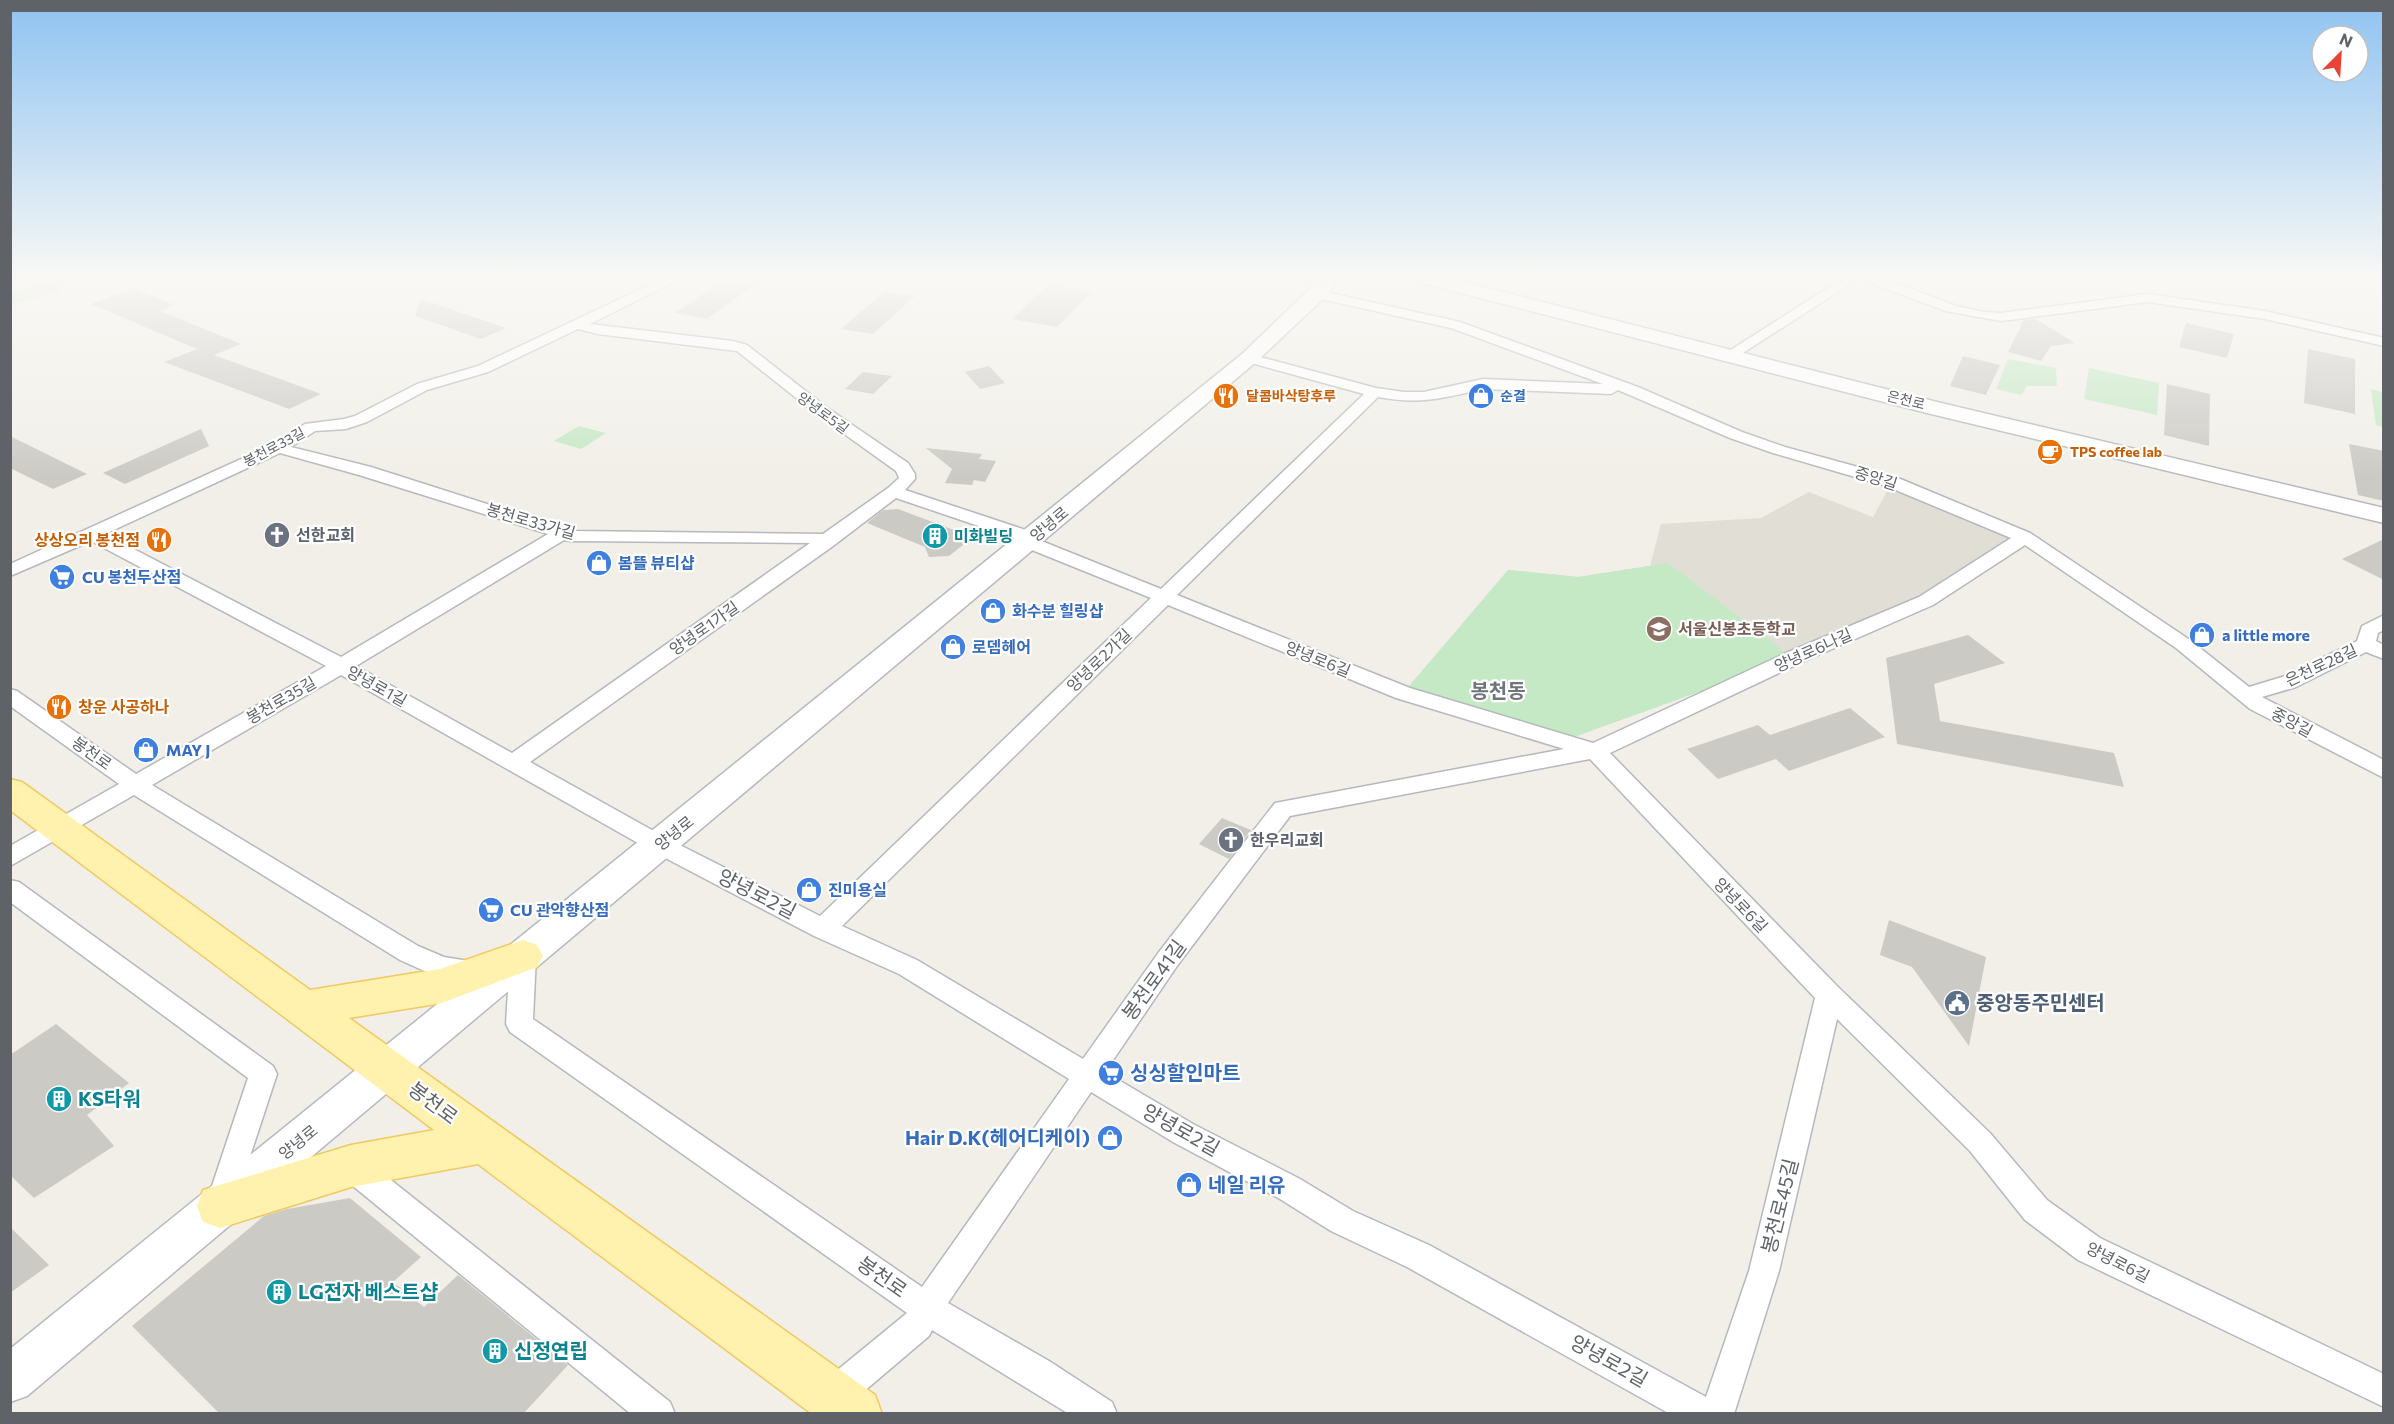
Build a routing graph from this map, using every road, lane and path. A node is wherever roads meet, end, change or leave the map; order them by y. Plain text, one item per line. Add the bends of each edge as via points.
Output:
1 (531, 345) edge
2 (735, 345) edge
3 (1262, 345) edge
4 (1511, 345) edge
5 (1692, 345) edge
6 (1745, 345) edge
7 (1730, 355) junction
8 (1249, 358) junction
9 (1633, 390) junction
10 (1375, 392) junction
11 (278, 448) junction
12 (894, 492) junction
13 (2384, 516) edge
14 (90, 533) junction
15 (563, 533) junction
16 (2024, 537) junction
17 (1030, 540) junction
18 (827, 542) junction
19 (10, 571) edge
20 (1164, 597) junction
21 (2384, 621) edge
22 (2375, 649) edge
23 (341, 666) junction
24 (2245, 695) junction
25 (10, 696) edge
26 (1595, 751) junction
27 (513, 763) junction
28 (2384, 770) edge
29 (135, 784) junction
30 (10, 791) edge
31 (59, 827) junction
32 (660, 845) junction
33 (10, 857) edge
34 (10, 889) edge
35 (823, 928) junction
36 (507, 962) junction
37 (1829, 994) junction
38 (304, 1008) junction
39 (388, 1069) junction
40 (1086, 1075) junction
41 (484, 1142) junction
42 (351, 1166) junction
43 (220, 1206) junction
44 (926, 1308) junction
45 (10, 1379) edge
46 (2384, 1391) edge
47 (835, 1408) edge
48 (658, 1413) edge
49 (1100, 1413) edge
50 (1704, 1413) edge
51 (1717, 1413) edge

1 - 11 street, 봉천로33길 via 483,369 422,387 361,419 306,429
2 - 12 street, 양녕로5길 via 794,392 902,466 907,479
3 - 8 main road, 양녕로
4 - 9 street, 중앙길
5 - 7 main road, 은천로
6 - 7 street
7 - 13 main road, 은천로
8 - 10 street
8 - 17 main road, 양녕로
9 - 10 street via 1497,384 1424,397
9 - 16 street, 중앙길 via 1736,435 1892,482
10 - 20 street, 양녕로2가길
11 - 14 street, 봉천로33길
11 - 15 street, 봉천로33가길
12 - 17 street
12 - 18 street, 양녕로1가길
14 - 19 street, 봉천로33길
14 - 23 street, 양녕로1길
15 - 18 street, 봉천로33가길 via 818,538
15 - 23 street, 봉천로35길
16 - 24 street, 중앙길 via 2183,644
16 - 26 street, 양녕로6나길 via 1926,601
17 - 20 street, 양녕로6길
17 - 32 main road, 양녕로
18 - 27 street, 양녕로1가길
20 - 26 street, 양녕로6길 via 1403,693
20 - 35 street, 양녕로2가길
21 - 22 street, 은천로28길 via 2369,630
22 - 24 street, 은천로28길
23 - 27 street, 양녕로1길
23 - 29 street, 봉천로35길
24 - 28 street, 중앙길
25 - 29 street, 봉천로
26 - 37 street, 양녕로6길
26 - 40 street, 봉천로41길 via 1283,809 1168,959
27 - 32 street, 양녕로1길
29 - 31 street, 봉천로35길
29 - 36 street, 봉천로 via 409,953 441,967 468,970
30 - 31 main road, 봉천로
31 - 33 street, 봉천로35길
31 - 38 main road, 봉천로
32 - 35 street, 양녕로2길
32 - 36 main road, 양녕로
34 - 43 street via 263,1074
35 - 40 street, 양녕로2길 via 908,967
36 - 38 main road via 442,986
36 - 39 main road, 양녕로
36 - 44 street, 봉천로 via 519,1024
37 - 46 street, 양녕로6길 via 1980,1142 2036,1210 2089,1249
37 - 51 street, 봉천로45길 via 1764,1271
38 - 39 main road, 봉천로
39 - 41 main road, 봉천로
39 - 43 main road, 양녕로
40 - 44 street, 봉천로41길
40 - 50 street, 양녕로2길 via 1342,1221 1418,1257
41 - 42 main road
41 - 47 main road, 봉천로
42 - 43 main road
42 - 48 street
43 - 45 main road, 양녕로
44 - 47 street, 봉천로41길 via 918,1325
44 - 49 street, 봉천로

